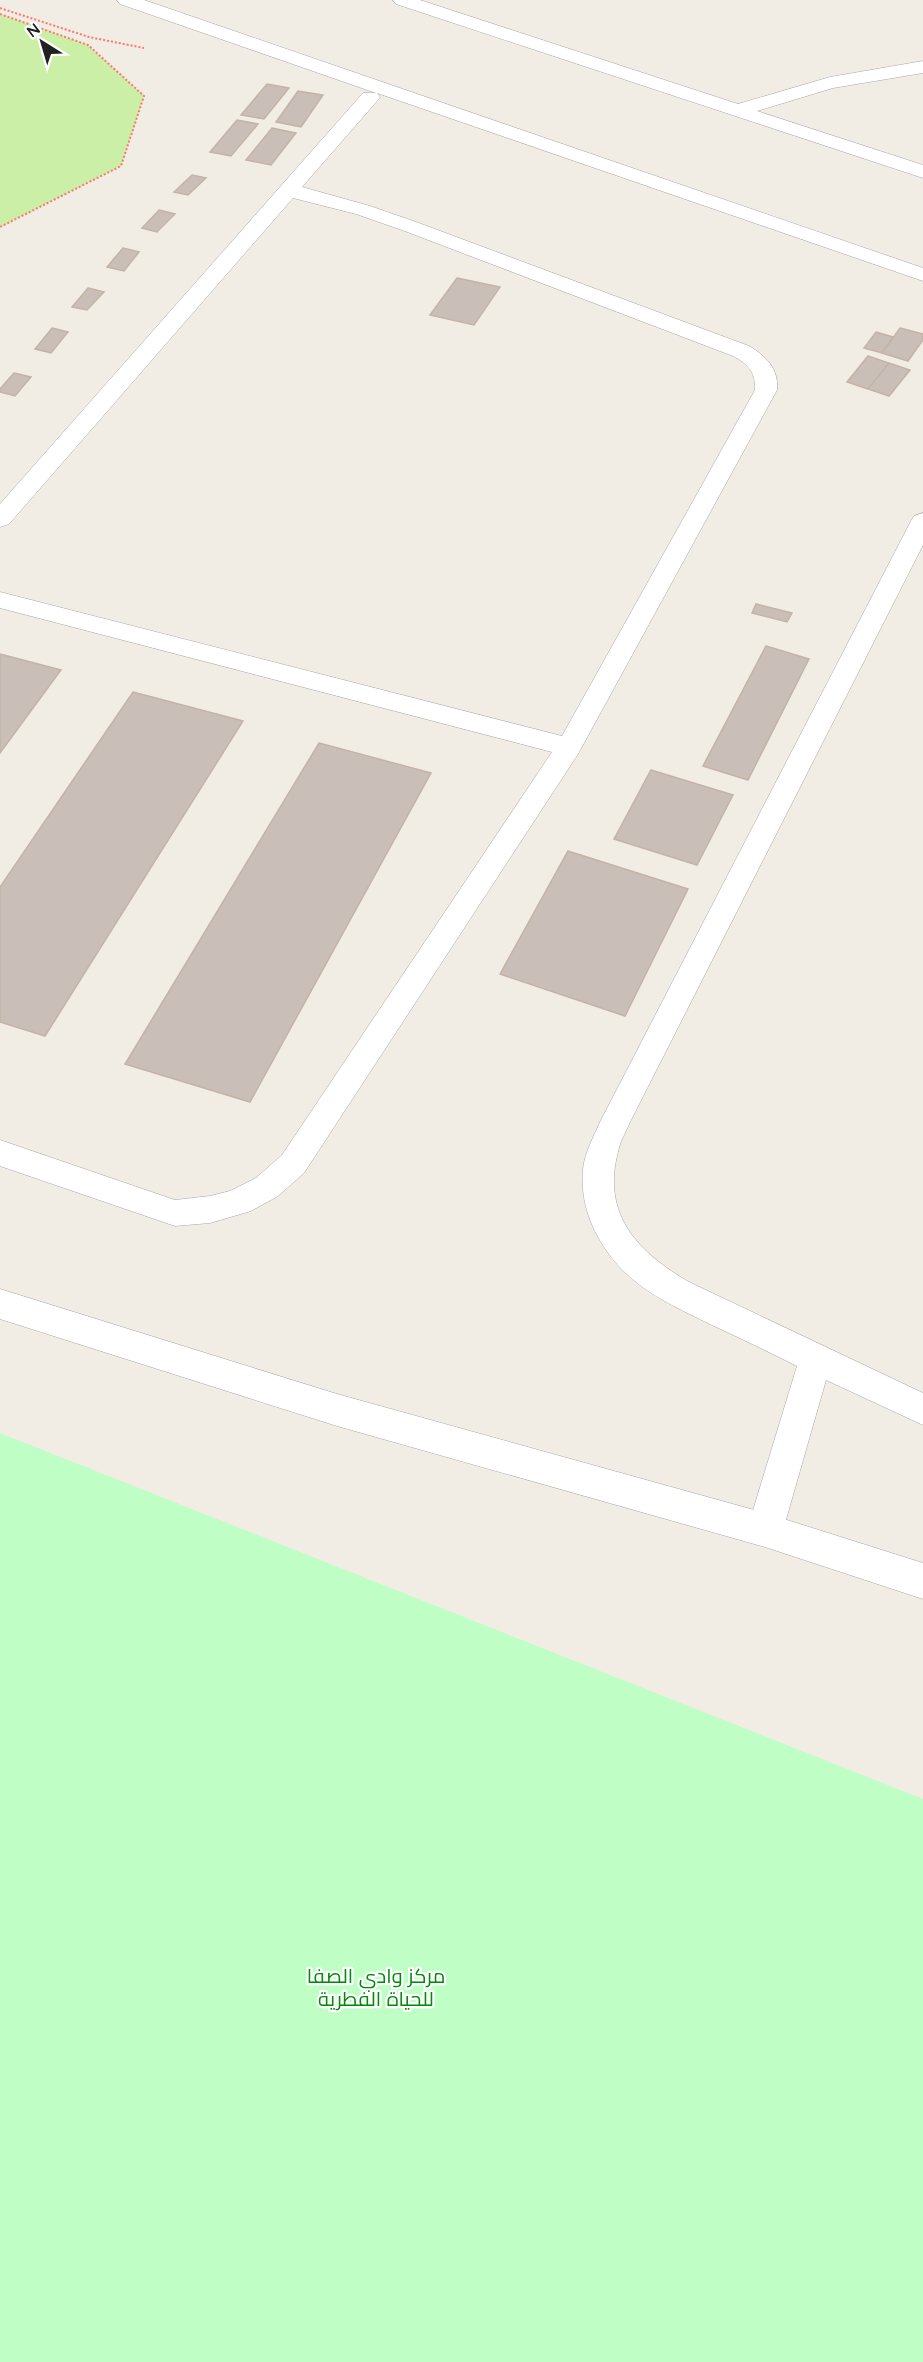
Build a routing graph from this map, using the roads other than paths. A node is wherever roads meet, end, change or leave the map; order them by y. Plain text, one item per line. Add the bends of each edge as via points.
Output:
1 (126, 0) edge
2 (402, 0) edge
3 (923, 67) edge
4 (370, 98) dead end
5 (740, 110) junction
6 (923, 172) edge
7 (288, 190) junction
8 (923, 275) edge
9 (0, 519) edge
10 (923, 521) edge
11 (0, 600) edge
12 (569, 747) junction
13 (0, 1153) edge
14 (0, 1304) edge
15 (816, 1358) junction
16 (923, 1410) edge
17 (765, 1530) junction
18 (923, 1581) edge

1 - 8 lane
2 - 5 lane
3 - 5 lane via 841,79
4 - 7 lane
5 - 6 lane
7 - 9 lane
7 - 12 lane via 409,226 741,351 752,357 765,373 766,390
10 - 15 lane via 615,1122 602,1152 597,1182 603,1215 618,1245 644,1272 677,1292
11 - 12 lane
12 - 13 lane via 293,1164 276,1182 229,1206 175,1213
14 - 17 street via 337,1410
15 - 16 lane
15 - 17 lane
17 - 18 street

